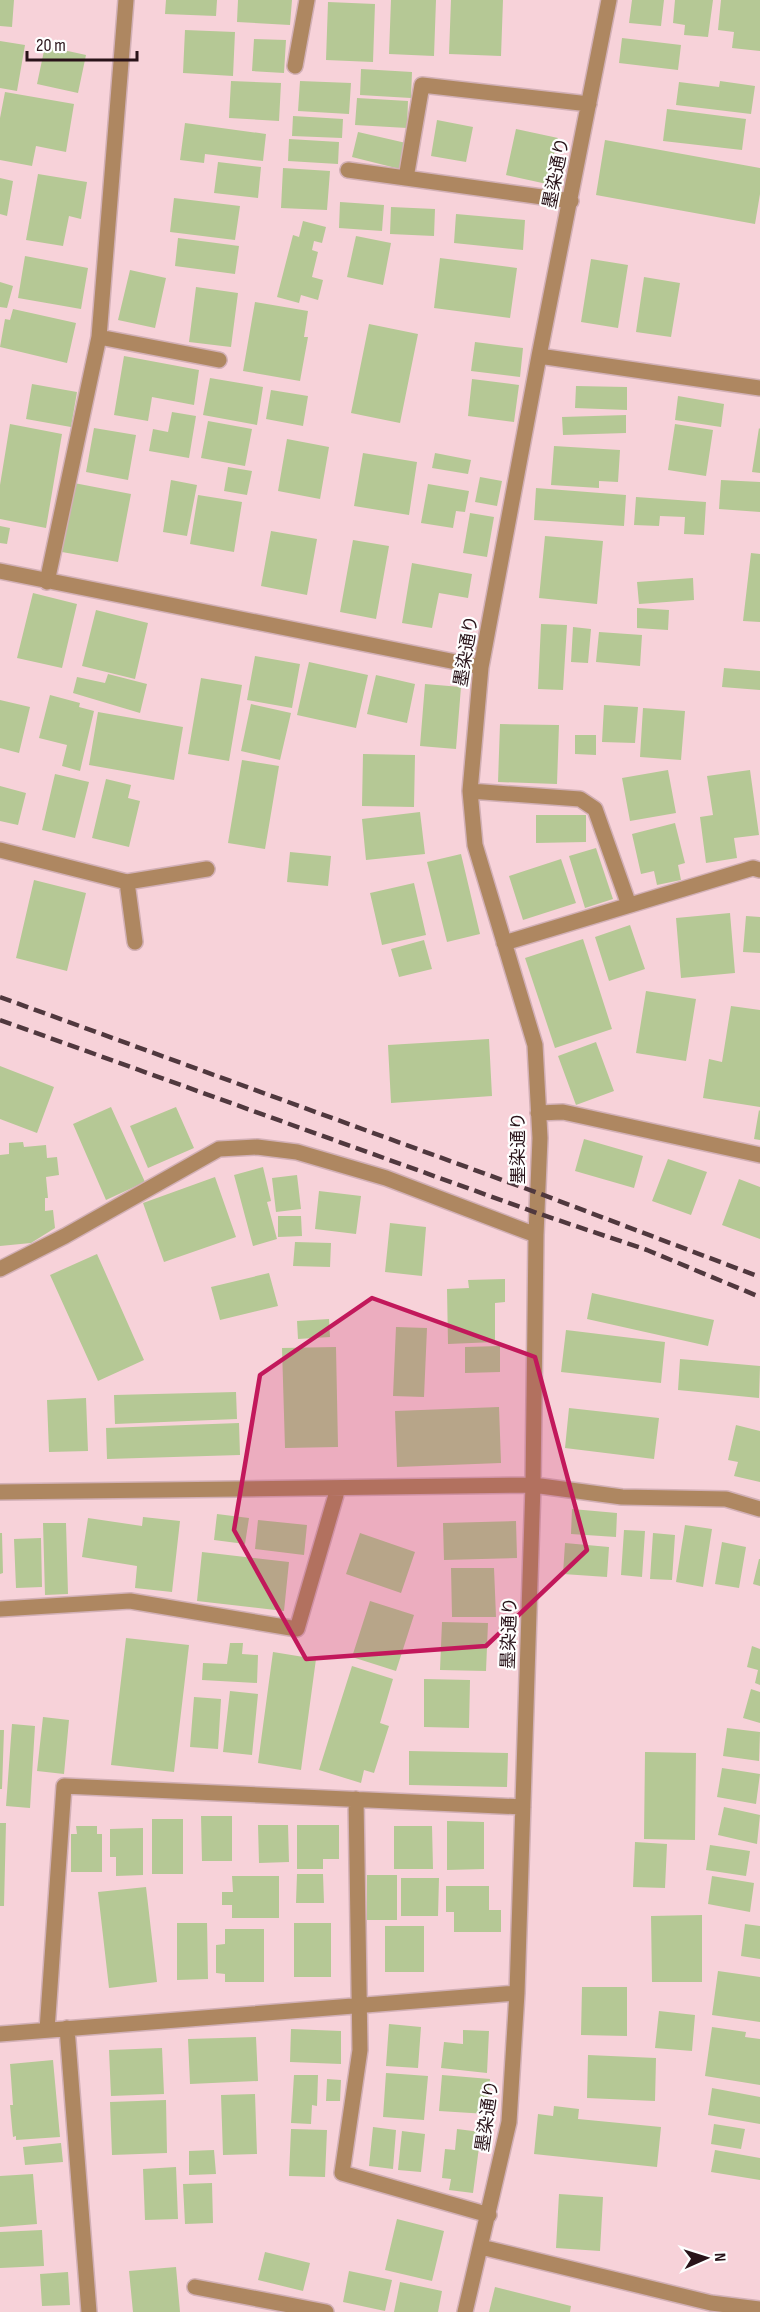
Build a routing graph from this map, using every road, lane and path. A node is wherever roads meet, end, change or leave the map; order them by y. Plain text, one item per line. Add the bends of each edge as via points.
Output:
1 (126, 0) edge
2 (307, 0) edge
3 (609, 0) edge
4 (295, 66) dead end
5 (590, 104) junction
6 (348, 170) dead end
7 (406, 178) junction
8 (571, 201) junction
9 (99, 337) junction
10 (538, 356) junction
11 (219, 360) dead end
12 (760, 388) edge
13 (0, 571) edge
14 (47, 582) junction
15 (482, 668) junction
16 (470, 791) junction
17 (0, 850) edge
18 (207, 869) dead end
19 (760, 870) edge
20 (127, 882) junction
21 (629, 905) junction
22 (135, 942) dead end
23 (504, 943) junction
24 (538, 1113) junction
25 (760, 1155) edge
26 (536, 1235) junction
27 (0, 1269) edge
28 (534, 1485) junction
29 (338, 1488) junction
30 (0, 1492) edge
31 (760, 1509) edge
32 (0, 1609) edge
33 (356, 1799) junction
34 (524, 1807) junction
35 (517, 1993) junction
36 (360, 2005) junction
37 (67, 2028) junction
38 (47, 2030) junction
39 (0, 2034) edge
40 (489, 2215) junction
41 (481, 2247) junction
42 (195, 2287) dead end
43 (760, 2309) edge
44 (89, 2312) edge
45 (326, 2312) edge
46 (465, 2312) edge

1 - 9 street
2 - 4 street
3 - 5 street, 墨染通り
5 - 7 street via 422,85
5 - 8 street, 墨染通り
6 - 7 street
7 - 8 street
8 - 10 street, 墨染通り
9 - 11 street
9 - 14 street
10 - 12 street
10 - 15 street, 墨染通り
13 - 14 street
14 - 15 street
15 - 16 street, 墨染通り
16 - 21 street via 580,799 595,809
16 - 23 street, 墨染通り via 475,845
17 - 20 street
18 - 20 street
19 - 21 street via 753,868
20 - 22 street
21 - 23 street
23 - 24 street, 墨染通り via 535,1045
24 - 25 street via 563,1112
24 - 26 street, 墨染通り
26 - 27 street via 386,1178 297,1152 257,1147 219,1149
26 - 28 street, 墨染通り
28 - 29 street
28 - 31 street via 622,1497 726,1499
28 - 34 street, 墨染通り
29 - 30 street
29 - 32 street via 297,1629 130,1601
33 - 34 street
33 - 36 street
33 - 38 street via 64,1786
34 - 35 street, 墨染通り
35 - 36 street
35 - 40 street, 墨染通り via 509,2122
36 - 37 street
36 - 40 street via 360,2050 342,2173
37 - 38 street
37 - 44 street
38 - 39 street
40 - 41 street, 墨染通り
41 - 43 street via 711,2303
41 - 46 street, 墨染通り
42 - 45 street

